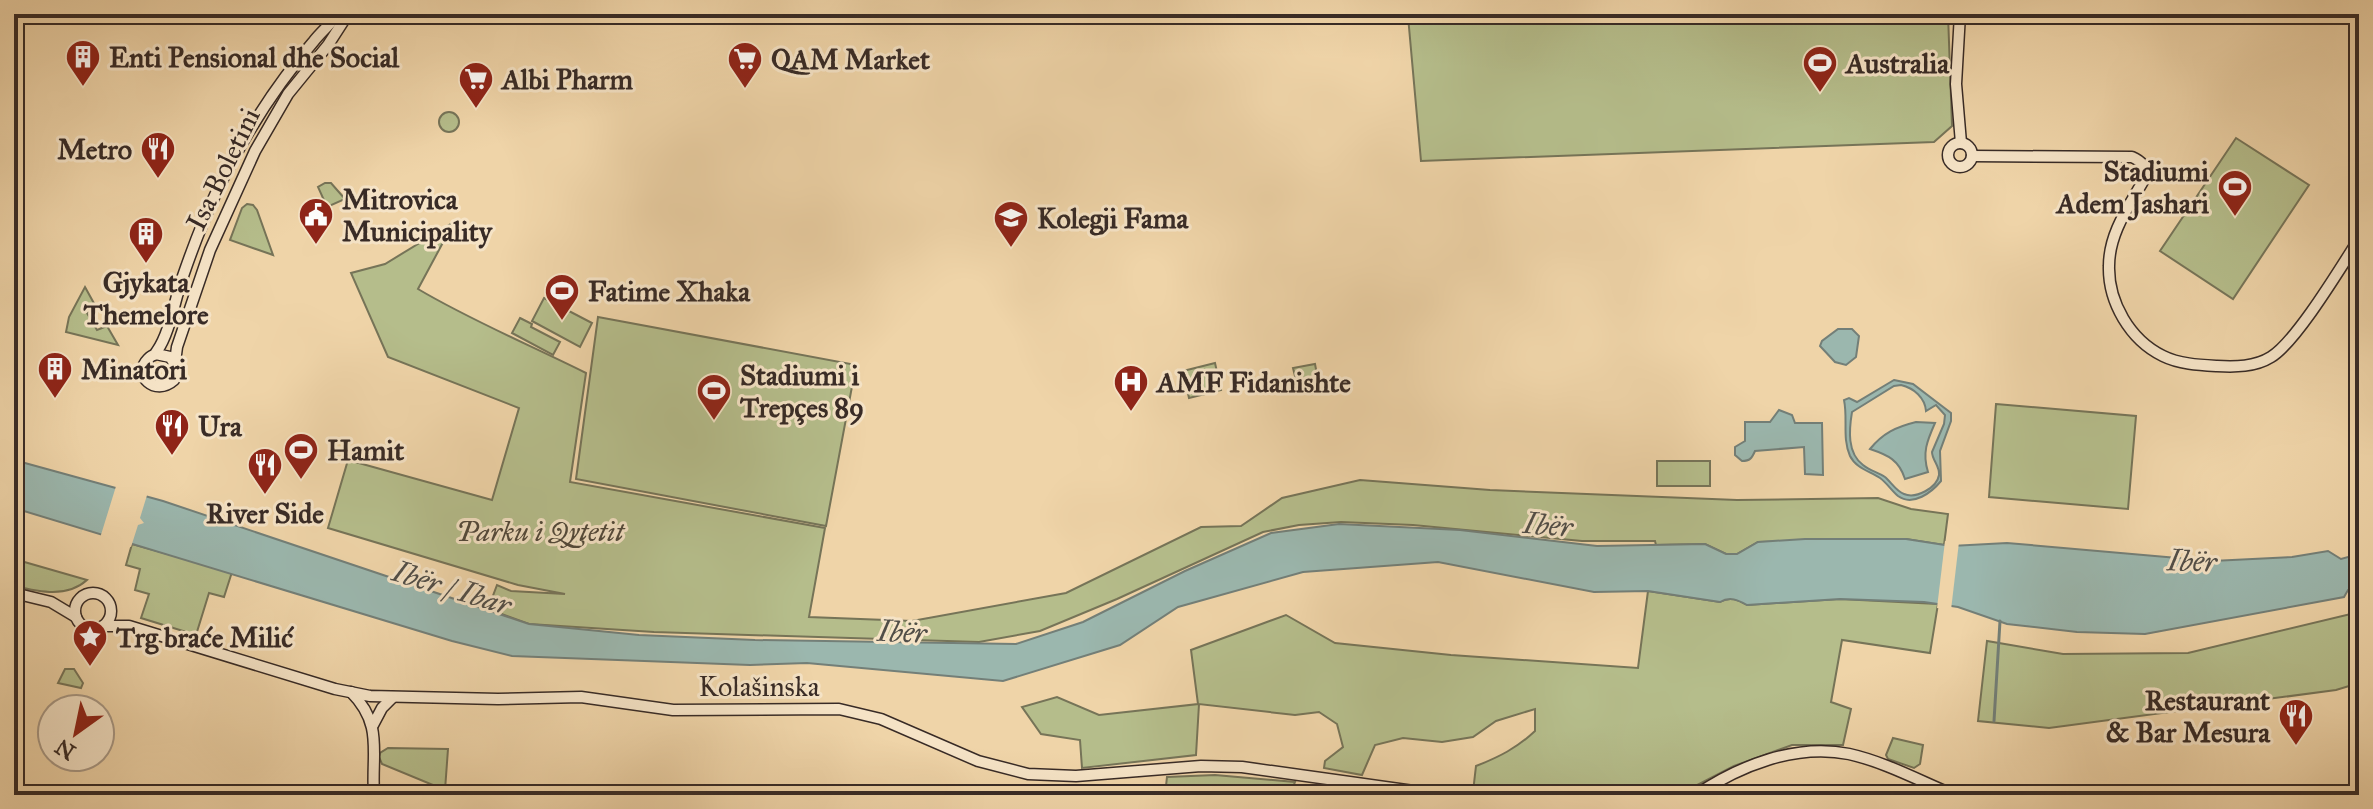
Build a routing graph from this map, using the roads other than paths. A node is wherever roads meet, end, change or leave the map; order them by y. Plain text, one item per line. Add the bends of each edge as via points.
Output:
1 (331, 14) edge
2 (338, 14) edge
3 (348, 14) edge
4 (355, 14) edge
5 (1960, 14) edge
6 (313, 42) junction
7 (328, 45) junction
8 (1961, 143) junction
9 (1972, 156) junction
10 (2359, 239) edge
11 (156, 354) junction
12 (175, 362) junction
13 (14, 593) edge
14 (83, 595) junction
15 (51, 602) junction
16 (111, 609) junction
17 (76, 617) junction
18 (103, 626) junction
19 (129, 626) junction
20 (351, 692) junction
21 (393, 697) junction
22 (373, 725) junction
23 (374, 795) edge
24 (1442, 795) edge
25 (1696, 795) edge
26 (1954, 795) edge

1 - 6 main road
2 - 6 main road, Isa Boletini
3 - 7 main road, Isa Boletini
4 - 7 main road
5 - 8 main road via 1956,84
6 - 11 main road, Isa Boletini via 261,112 219,186
7 - 12 main road, Isa Boletini via 288,94 230,200
8 - 9 main road
8 - 9 main road via 1950,147 1949,162 1962,167
9 - 10 main road via 2132,157 2141,162 2146,173 2115,232 2111,290 2133,332 2174,360 2234,366 2274,355
11 - 12 main road
11 - 12 main road via 143,369 154,386 174,380
13 - 15 main road
14 - 15 main road
14 - 16 main road via 102,595
14 - 17 main road via 75,605
15 - 17 main road
16 - 18 main road
16 - 19 main road, Kolašinska
17 - 18 main road via 89,629
18 - 19 main road, Kolašinska
19 - 20 main road, Kolašinska
20 - 21 main road, Kolašinska
20 - 22 main road
21 - 22 main road
21 - 24 main road, Kolašinska via 581,697 673,710 839,709 881,719 978,761 1028,774 1242,767
22 - 23 main road
25 - 26 main road via 1748,766 1833,752

